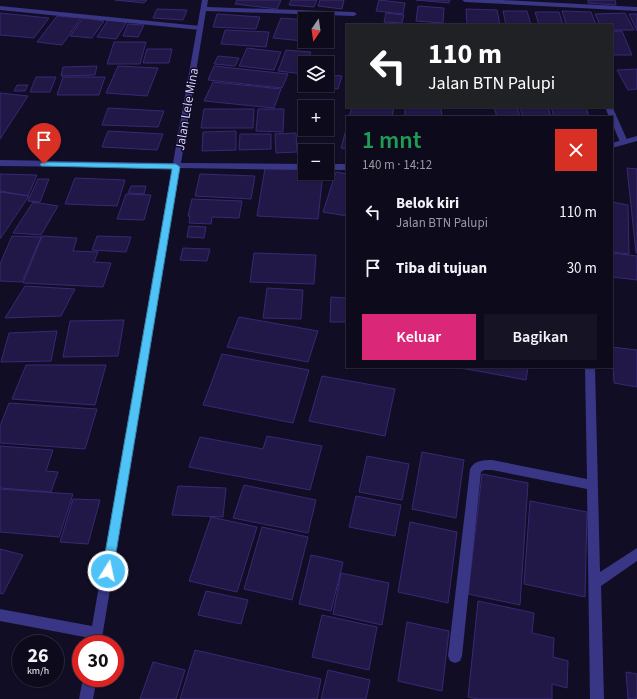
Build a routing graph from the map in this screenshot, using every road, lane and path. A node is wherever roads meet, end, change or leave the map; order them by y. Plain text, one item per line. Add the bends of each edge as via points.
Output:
1 (465, 0) edge
2 (627, 0) edge
3 (204, 4) edge
4 (0, 8) edge
5 (628, 9) junction
6 (637, 9) edge
7 (354, 14) dead end
8 (200, 28) junction
9 (613, 116) edge
10 (637, 138) edge
11 (624, 142) junction
12 (613, 146) edge
13 (0, 163) edge
14 (176, 167) junction
15 (298, 167) edge
16 (334, 167) edge
17 (346, 167) edge
18 (590, 368) edge
19 (592, 485) junction
20 (637, 554) edge
21 (594, 583) junction
22 (0, 615) edge
23 (80, 635) edge
24 (97, 635) edge
25 (455, 656) dead end
26 (88, 687) edge
27 (86, 699) edge
28 (597, 699) edge

1 - 5 street
2 - 5 street
3 - 7 street
3 - 8 street, Jalan Lele Mina
4 - 8 street
5 - 6 street
8 - 14 street, Jalan Lele Mina
9 - 11 street
10 - 11 street
11 - 12 street
13 - 14 street
14 - 15 street
14 - 24 street, Jalan Lele Mina
16 - 17 street
18 - 19 street
19 - 21 street
19 - 25 street via 492,465 482,465 476,469
20 - 21 street
21 - 28 street
22 - 23 street
26 - 27 street

